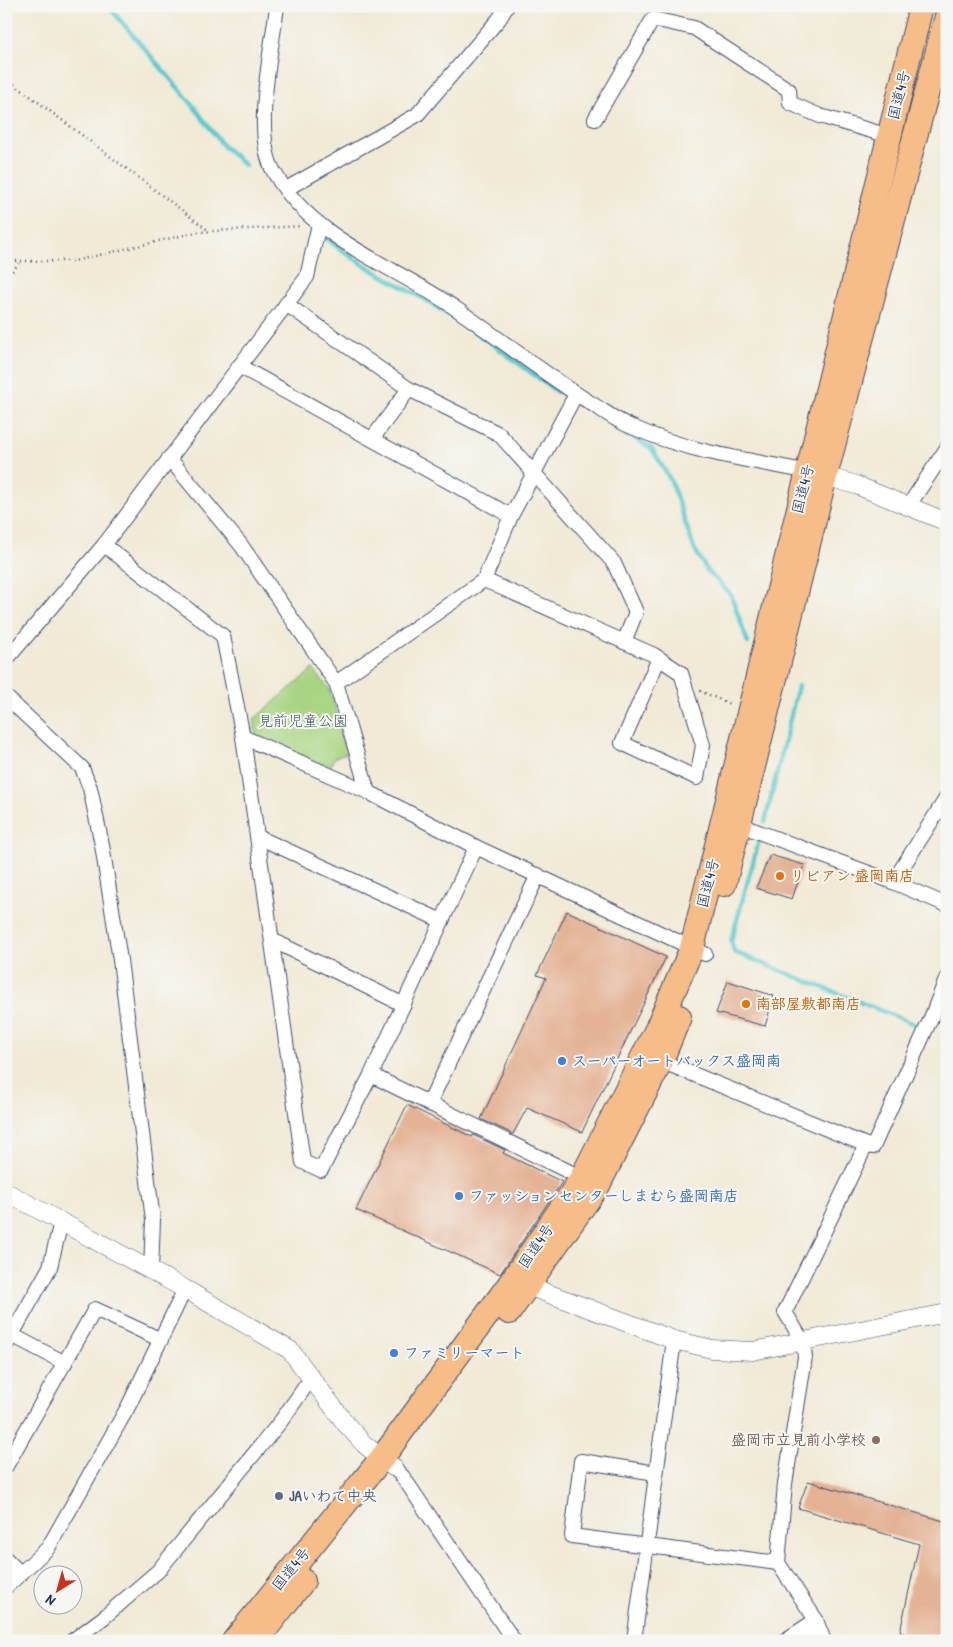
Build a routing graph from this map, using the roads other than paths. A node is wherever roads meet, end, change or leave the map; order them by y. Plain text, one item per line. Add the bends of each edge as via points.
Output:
1 (277, 6) edge
2 (507, 6) edge
3 (921, 6) edge
4 (947, 16) edge
5 (595, 118) dead end
6 (889, 136) junction
7 (286, 189) junction
8 (319, 224) junction
9 (286, 304) junction
10 (239, 366) junction
11 (409, 388) junction
12 (576, 394) junction
13 (372, 439) junction
14 (947, 448) edge
15 (169, 458) junction
16 (534, 472) junction
17 (816, 474) junction
18 (909, 505) junction
19 (511, 516) junction
20 (947, 522) edge
21 (104, 545) junction
22 (484, 580) junction
23 (624, 642) junction
24 (659, 658) junction
25 (6, 660) edge
26 (336, 683) junction
27 (6, 697) edge
28 (244, 737) junction
29 (368, 792) junction
30 (947, 797) edge
31 (740, 825) junction
32 (258, 837) junction
33 (476, 847) junction
34 (538, 875) junction
35 (893, 882) junction
36 (947, 905) edge
37 (442, 921) junction
38 (272, 940) junction
39 (699, 951) junction
40 (947, 977) edge
41 (404, 1004) junction
42 (661, 1061) junction
43 (371, 1075) junction
44 (429, 1104) junction
45 (866, 1145) junction
46 (582, 1178) junction
47 (6, 1192) edge
48 (61, 1222) junction
49 (151, 1270) junction
50 (521, 1283) junction
51 (185, 1289) junction
52 (947, 1313) edge
53 (8, 1338) edge
54 (160, 1340) junction
55 (674, 1340) junction
56 (803, 1342) junction
57 (65, 1363) junction
58 (312, 1377) junction
59 (387, 1463) junction
60 (6, 1466) edge
61 (656, 1473) junction
62 (647, 1544) junction
63 (6, 1559) edge
64 (778, 1563) junction
65 (21, 1574) junction
66 (6, 1587) edge
67 (816, 1620) junction
68 (72, 1641) edge
69 (234, 1641) edge
70 (256, 1641) edge
71 (514, 1641) edge
72 (634, 1641) edge
73 (784, 1641) edge
74 (806, 1641) edge
75 (824, 1641) edge

1 - 7 street via 264,114 265,147 274,172
2 - 7 street via 500,19 417,115
3 - 6 highway, 国道4号
4 - 17 highway, 国道4号
5 - 6 street via 653,19 694,28 789,90 790,103 820,116
6 - 17 highway, 国道4号
7 - 8 street
8 - 9 street via 306,278
8 - 12 street via 346,244 453,306
9 - 10 street
9 - 11 street
10 - 13 street
10 - 15 street
11 - 13 street
11 - 16 street via 499,434
12 - 16 street
12 - 17 street via 629,426 694,450
13 - 19 street
14 - 18 street
15 - 21 street
15 - 26 street via 241,546
16 - 19 street
16 - 23 street via 614,563 636,612
17 - 18 street
17 - 31 highway, 国道4号
17 - 39 highway, 国道4号 via 749,712
18 - 20 street
19 - 22 street
21 - 25 street
21 - 28 street via 223,636
22 - 23 street
22 - 26 street
23 - 24 street
24 - 24 street via 681,672 685,684 703,745 697,778 622,743
26 - 29 street
27 - 49 street via 82,768 90,788 119,951 151,1201
28 - 29 street
28 - 32 street
29 - 33 street
30 - 35 street
31 - 35 street
31 - 39 highway, 国道4号
32 - 37 street
32 - 38 street
33 - 34 street
33 - 37 street
34 - 39 street
34 - 44 street
35 - 36 street
37 - 41 street
38 - 41 street
38 - 43 street via 303,1162 321,1170
39 - 42 highway, 国道4号
39 - 46 highway, 国道4号
40 - 45 street via 873,1147
41 - 43 street
42 - 45 street
42 - 50 highway, 国道4号 via 598,1185
43 - 44 street
44 - 46 street
45 - 56 street via 785,1312
46 - 50 highway, 国道4号
47 - 48 street
48 - 49 street
48 - 53 street via 50,1267
49 - 51 street
50 - 55 street
50 - 59 highway, 国道4号
51 - 54 street
51 - 58 street via 290,1350
52 - 56 street
53 - 57 street
54 - 57 street via 95,1309
54 - 65 street via 128,1406 48,1548
55 - 56 street via 712,1349 753,1351
55 - 61 street
56 - 64 street via 805,1356 785,1484
57 - 60 street
58 - 59 street via 346,1424
58 - 68 street via 281,1422 158,1571
59 - 69 highway, 国道4号
59 - 70 highway, 国道4号
59 - 71 street via 403,1477
61 - 62 street
61 - 62 street via 581,1461 572,1536
62 - 64 street
62 - 72 street
63 - 65 street
64 - 67 street
65 - 66 street
67 - 73 street
67 - 74 street
67 - 75 street

